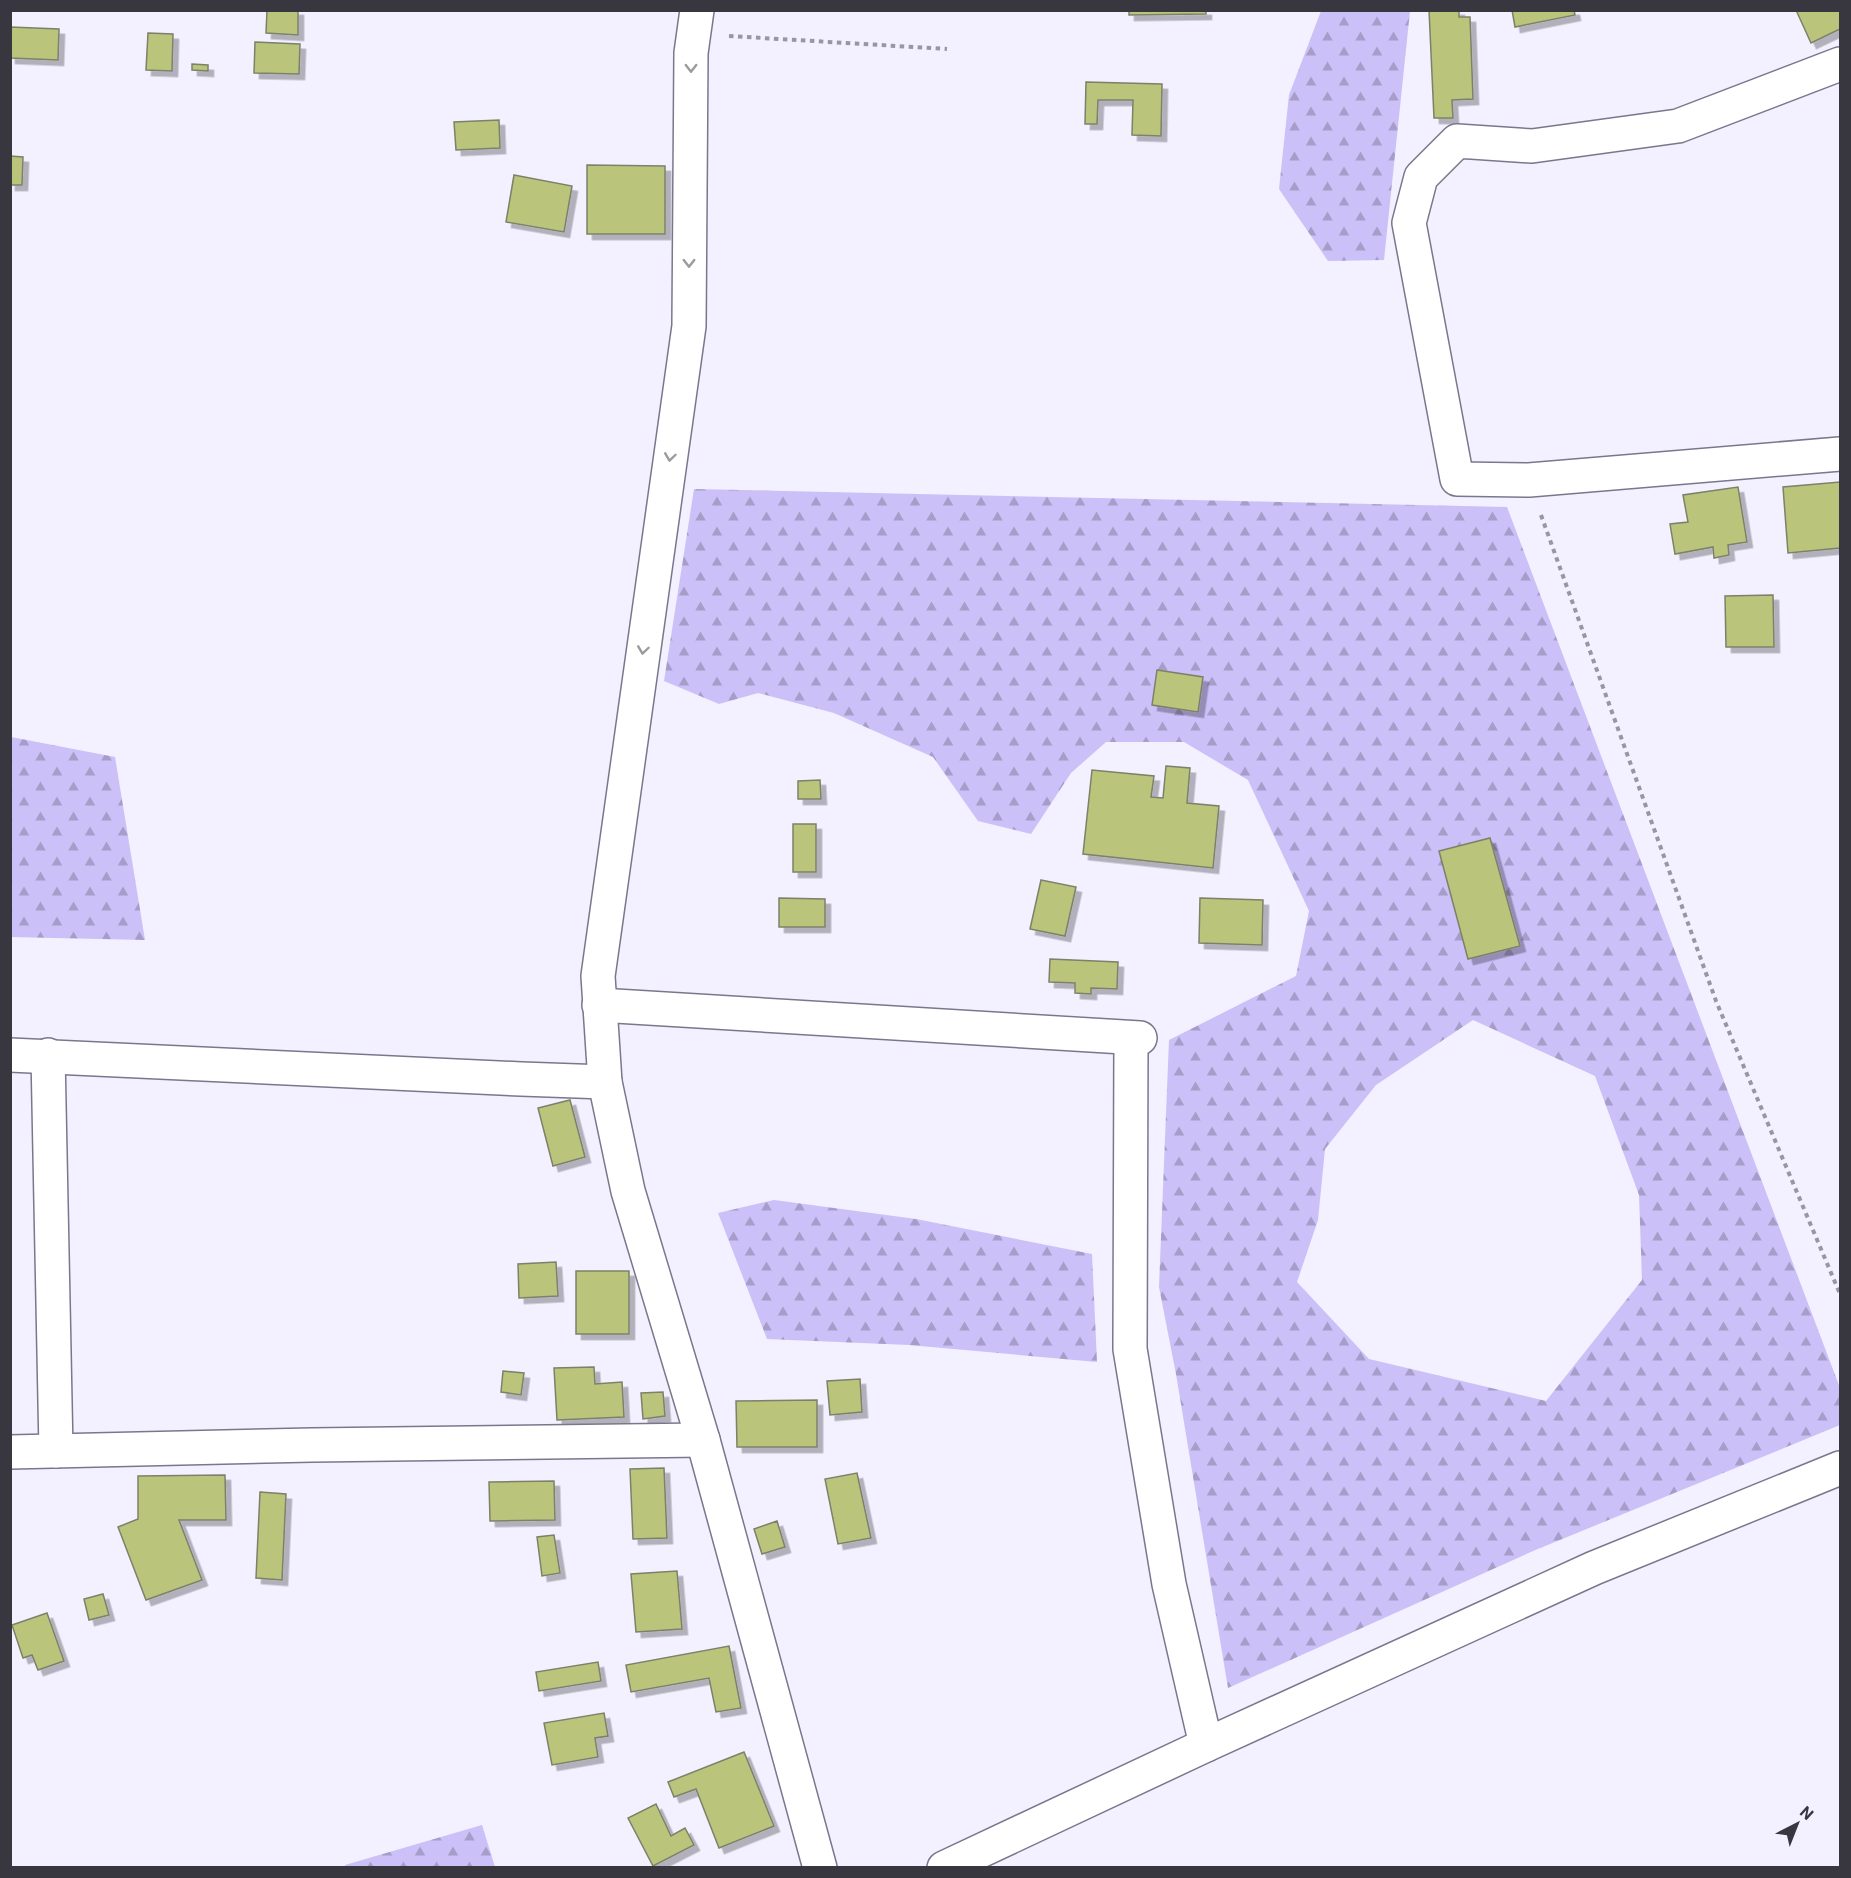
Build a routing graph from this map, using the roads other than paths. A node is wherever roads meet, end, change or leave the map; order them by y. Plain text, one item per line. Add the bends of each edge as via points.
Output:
1 (695, 22) edge
2 (1840, 63) edge
3 (1840, 454) edge
4 (599, 1005) junction
5 (10, 1055) edge
6 (48, 1055) junction
7 (605, 1082) junction
8 (703, 1440) junction
9 (56, 1451) junction
10 (10, 1452) edge
11 (1840, 1468) edge
12 (1206, 1745) junction
13 (820, 1868) edge
14 (944, 1868) edge

1 -> 4 street via 691,53 689,326 598,976
2 - 3 street via 1678,126 1532,146 1456,141 1421,177 1409,223 1457,479 1529,480
4 - 7 street
4 - 12 street via 1136,1038 1130,1350 1169,1584
5 - 6 street
6 - 7 street
6 - 9 street
7 - 8 street via 628,1191
8 - 9 street
8 - 13 street
9 - 10 street
11 - 12 street via 1594,1568
12 - 14 street

